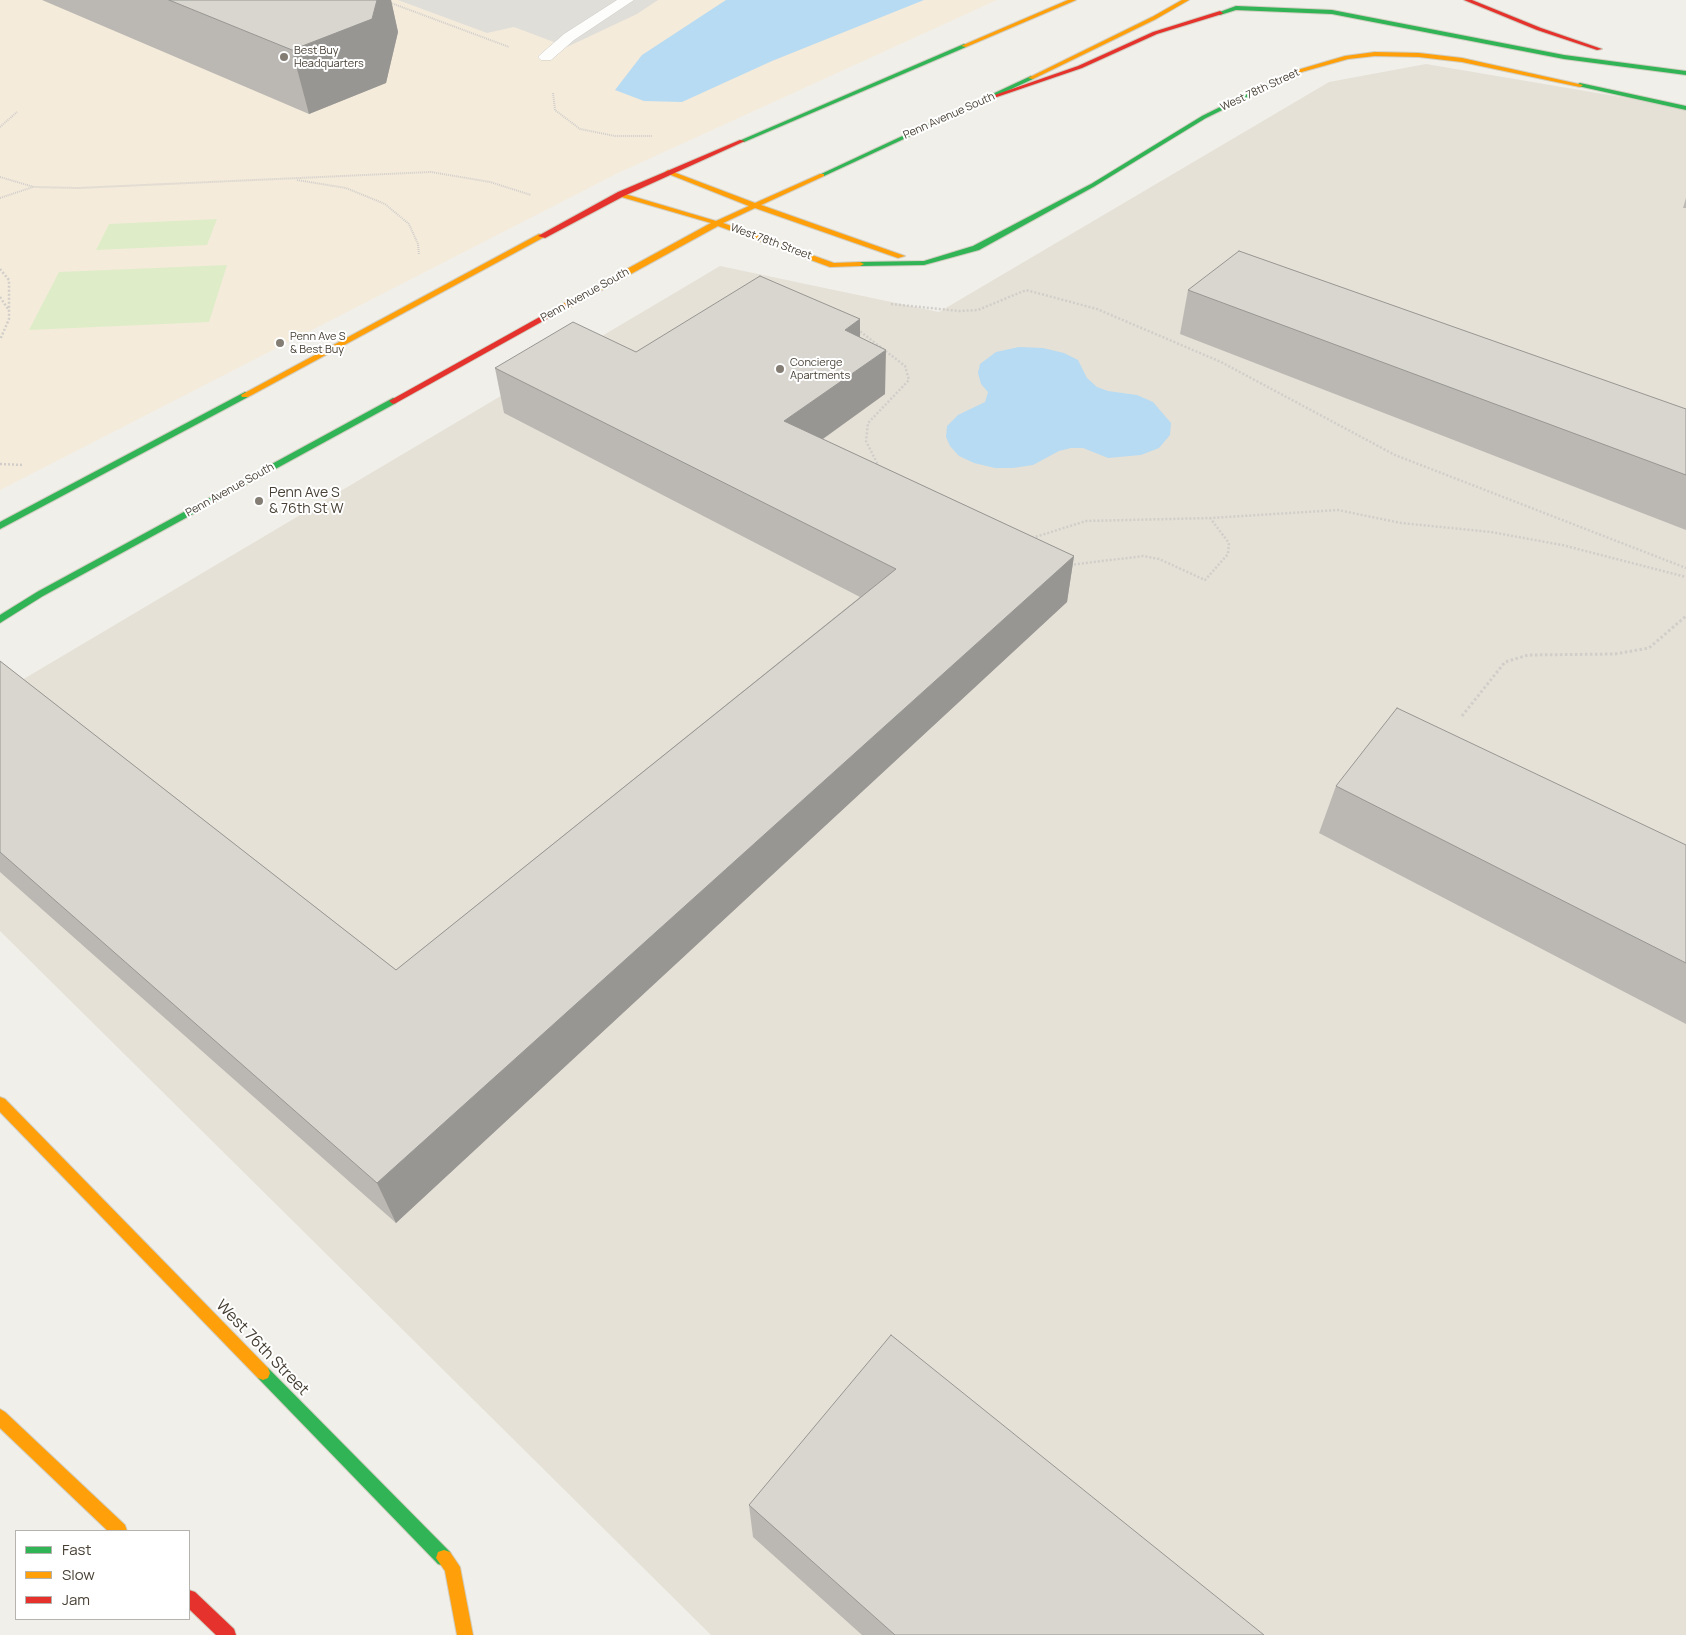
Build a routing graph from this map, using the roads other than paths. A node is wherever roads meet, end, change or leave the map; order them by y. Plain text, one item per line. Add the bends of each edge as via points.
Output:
1 (627, 0) edge
2 (1073, 0) edge
3 (1186, 0) edge
4 (1467, 0) edge
5 (546, 57) dead end
6 (1686, 72) edge
7 (989, 98) junction
8 (1686, 108) edge
9 (668, 172) junction
10 (621, 194) junction
11 (753, 205) junction
12 (717, 223) junction
13 (924, 263) junction
14 (0, 525) edge
15 (0, 620) edge
16 (0, 1103) edge
17 (0, 1417) edge
18 (118, 1530) edge
19 (190, 1599) edge
20 (228, 1635) edge
21 (465, 1635) edge

1 - 5 lane via 569,37
2 - 9 main road
3 - 7 main road, Penn Avenue South
4 - 6 main road via 1591,46
6 - 7 main road via 1564,57 1332,12 1236,8 1154,32 1080,67
7 - 11 main road, Penn Avenue South
8 - 13 main road, West 78th Street via 1462,60 1419,54 1347,57 1296,72 1204,117 1093,185 976,248
9 - 10 main road
9 - 11 main road
10 - 12 main road, West 78th Street
10 - 14 main road
11 - 12 main road, Penn Avenue South
11 - 13 main road
12 - 13 main road, West 78th Street via 833,265
12 - 15 main road, Penn Avenue South via 40,594
16 - 21 main road, West 76th Street via 452,1567
17 - 18 main road
19 - 20 main road

